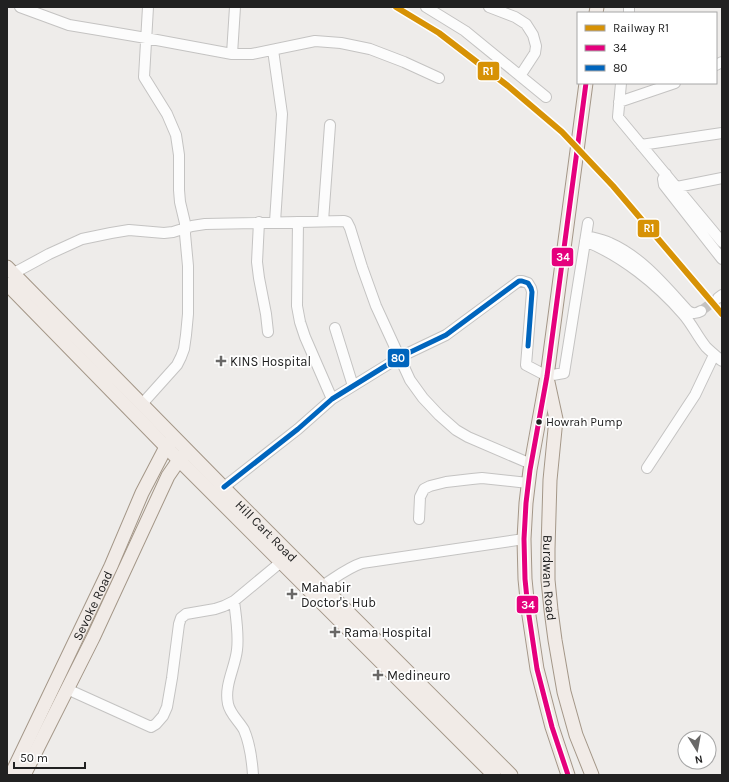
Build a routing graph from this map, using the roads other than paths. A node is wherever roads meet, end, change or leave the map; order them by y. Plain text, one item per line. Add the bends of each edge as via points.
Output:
1 (20, 7) edge
2 (148, 7) edge
3 (235, 7) edge
4 (426, 7) edge
5 (489, 7) edge
6 (146, 38) junction
7 (273, 50) junction
8 (232, 54) junction
9 (520, 76) junction
10 (439, 78) dead end
11 (586, 84) edge
12 (621, 84) edge
13 (672, 84) edge
14 (546, 97) dead end
15 (619, 102) junction
16 (330, 125) dead end
17 (722, 133) edge
18 (641, 145) junction
19 (666, 174) junction
20 (722, 178) edge
21 (677, 188) junction
22 (323, 221) junction
23 (260, 222) junction
24 (275, 222) junction
25 (298, 222) junction
26 (588, 223) dead end
27 (185, 229) junction
28 (586, 238) junction
29 (722, 242) edge
30 (600, 243) junction
31 (722, 259) edge
32 (9, 275) edge
33 (701, 311) dead end
34 (335, 328) dead end
35 (268, 332) dead end
36 (400, 357) junction
37 (718, 358) edge
38 (546, 376) junction
39 (353, 386) junction
40 (332, 399) junction
41 (142, 404) junction
42 (171, 443) junction
43 (183, 456) junction
44 (531, 464) junction
45 (647, 468) dead end
46 (528, 483) junction
47 (224, 487) junction
48 (419, 519) dead end
49 (524, 539) junction
50 (281, 562) junction
51 (322, 586) junction
52 (234, 601) junction
53 (89, 610) junction
54 (103, 616) junction
55 (67, 689) junction
56 (17, 769) edge
57 (253, 775) edge
58 (494, 775) edge
59 (511, 775) edge
60 (568, 775) edge
61 (592, 775) edge

1 - 6 street via 70,25
2 - 6 street
3 - 8 street
4 - 9 street via 465,31
5 - 9 street via 526,24 533,35 535,53
6 - 8 street
6 - 27 street via 144,77 167,114 176,135 179,155 179,196
7 - 8 street
7 - 10 street via 315,42 341,43 370,49
7 - 24 street via 282,114
9 - 14 street
11 - 38 main road, Burdwan Road
12 - 15 street
13 - 15 street
15 - 18 street via 618,117
16 - 22 street
17 - 18 street
18 - 19 street
19 - 21 street
19 - 31 street via 663,179 664,185
20 - 21 street
21 - 29 street
22 - 25 street
22 - 36 street via 344,220 349,224 376,306
23 - 24 street
23 - 27 street via 205,224
23 - 35 street via 257,262
24 - 25 street
25 - 40 street via 297,306 300,322
26 - 28 street
27 - 32 street via 164,233 129,230 82,239
27 - 41 street via 188,278 184,349 177,365
28 - 30 street
28 - 38 street via 564,373
30 - 33 street via 608,242 643,264 688,311 694,314
30 - 37 street via 657,288
32 - 41 main road, Hill Cart Road
32 - 42 main road, Hill Cart Road
34 - 39 street
36 - 38 street via 446,335 522,281 528,282 532,292 526,365
36 - 39 street
36 - 44 street via 410,380 439,415 456,430
37 - 45 street
38 - 44 main road, Burdwan Road
38 - 61 main road, Burdwan Road via 556,419 550,480 548,549 548,580 554,640 564,692 576,734
39 - 40 street
40 - 47 street
41 - 42 main road, Hill Cart Road
42 - 43 main road, Hill Cart Road
42 - 53 main road, Sevoke Road via 142,493
43 - 47 main road, Hill Cart Road
43 - 50 main road, Hill Cart Road
43 - 54 main road, Sevoke Road via 168,476
44 - 46 main road, Burdwan Road
46 - 48 street via 477,478 430,486 424,489 420,497
46 - 49 main road, Burdwan Road
47 - 51 main road, Hill Cart Road
49 - 51 street via 362,563
49 - 60 main road, Burdwan Road via 528,609 537,669
50 - 52 street
50 - 58 main road, Hill Cart Road
51 - 59 main road, Hill Cart Road
52 - 55 street via 215,609 186,614 181,618 167,707 156,724 151,726
52 - 57 street via 238,632 237,650 227,692 228,704 247,739
53 - 54 main road
53 - 56 main road, Sevoke Road
54 - 55 main road, Sevoke Road
55 - 56 main road, Sevoke Road

